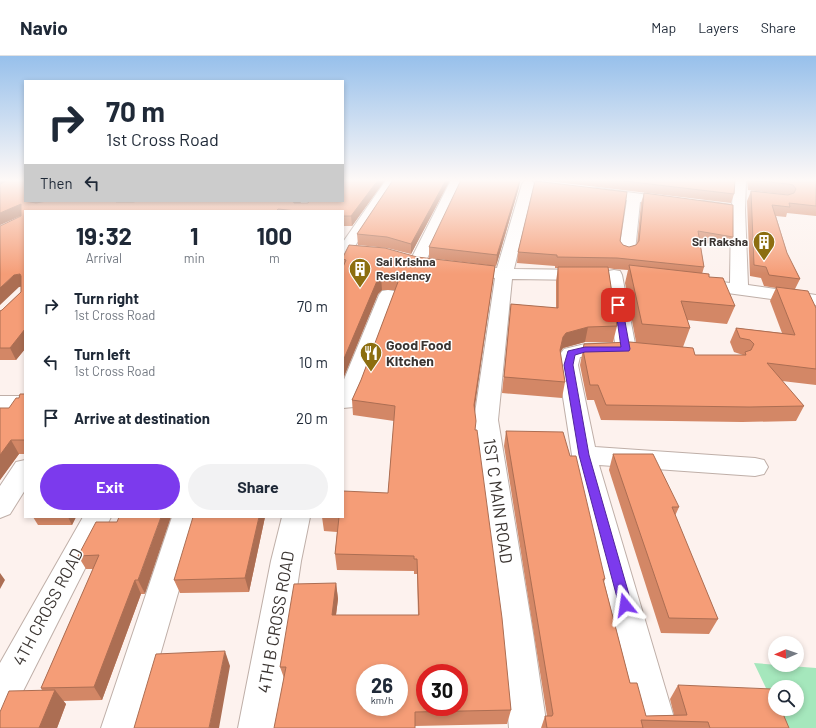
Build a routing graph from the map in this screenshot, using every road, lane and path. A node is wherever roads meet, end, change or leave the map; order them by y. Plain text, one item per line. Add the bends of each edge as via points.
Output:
1 (370, 211) edge
2 (440, 211) edge
3 (516, 211) edge
4 (632, 211) edge
5 (739, 211) edge
6 (344, 250) edge
7 (628, 251) edge
8 (473, 270) edge
9 (504, 274) junction
10 (682, 282) edge
11 (739, 290) junction
12 (388, 295) dead end
13 (816, 300) edge
14 (344, 401) edge
15 (24, 402) edge
16 (0, 403) edge
17 (584, 455) junction
18 (755, 467) dead end
19 (24, 471) edge
20 (0, 507) edge
21 (96, 518) edge
22 (186, 518) edge
23 (296, 518) edge
24 (0, 698) edge
25 (120, 728) edge
26 (257, 728) edge
27 (528, 728) edge
28 (658, 728) edge

1 - 6 street
2 - 6 street via 412,261 386,254
3 - 9 street, 1ST C MAIN ROAD
4 - 7 street
5 - 11 street
8 - 9 street
9 - 17 street via 621,276 634,350 585,350 571,353 568,365
9 - 27 street, 1ST C MAIN ROAD via 486,420
10 - 11 street
11 - 13 street
12 - 14 street via 346,402
15 - 16 street
17 - 18 street
17 - 28 street
19 - 20 street
21 - 24 street, 4TH CROSS ROAD
22 - 25 street
23 - 26 street, 4TH B CROSS ROAD

